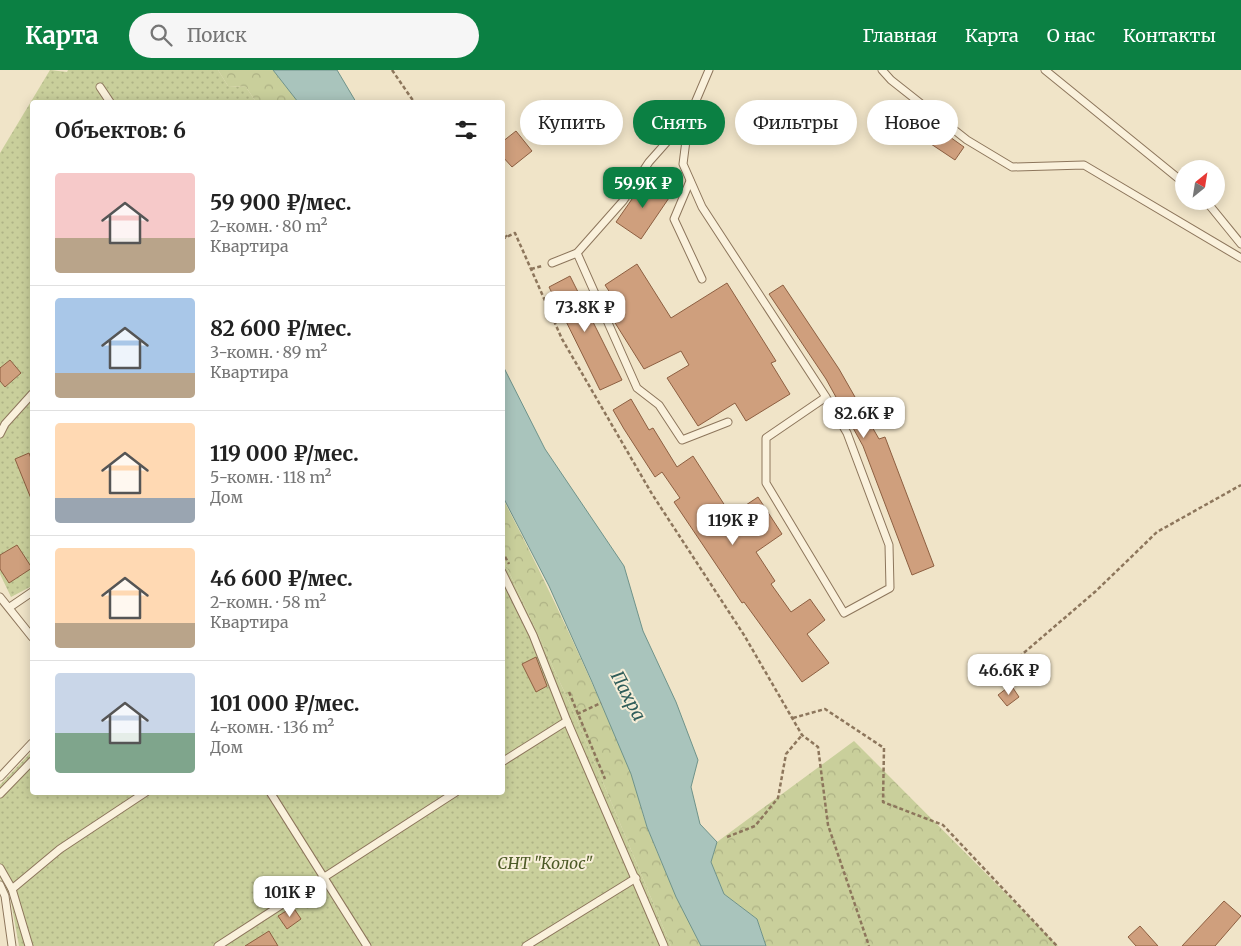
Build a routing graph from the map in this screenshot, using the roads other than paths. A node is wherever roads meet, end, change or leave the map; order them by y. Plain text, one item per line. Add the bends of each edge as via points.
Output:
1 (709, 70) edge
2 (882, 70) edge
3 (1045, 70) edge
4 (100, 86) dead end
5 (109, 100) edge
6 (696, 100) edge
7 (664, 145) edge
8 (685, 145) edge
9 (1175, 176) edge
10 (690, 181) junction
11 (1213, 210) edge
12 (1241, 244) edge
13 (577, 253) junction
14 (1241, 258) edge
15 (552, 263) dead end
16 (702, 279) dead end
17 (30, 396) edge
18 (826, 397) junction
19 (728, 422) dead end
20 (0, 434) edge
21 (505, 578) edge
22 (30, 593) edge
23 (0, 597) edge
24 (10, 607) junction
25 (30, 634) edge
26 (566, 721) junction
27 (30, 745) edge
28 (505, 760) edge
29 (30, 763) edge
30 (0, 778) edge
31 (0, 794) edge
32 (141, 795) edge
33 (272, 795) edge
34 (451, 795) edge
35 (0, 868) edge
36 (636, 878) junction
37 (324, 879) junction
38 (0, 885) edge
39 (12, 889) junction
40 (12, 946) edge
41 (29, 946) edge
42 (218, 946) edge
43 (367, 946) edge
44 (526, 946) edge
45 (664, 946) edge

1 - 6 lane
2 - 14 lane via 967,140 1012,167 1084,165
3 - 9 lane
4 - 5 lane
7 - 13 lane via 623,201
8 - 10 lane via 683,164
10 - 16 lane via 674,219
10 - 18 lane via 702,207
11 - 12 lane
13 - 15 lane
13 - 19 lane via 637,388 659,405 682,440
17 - 20 lane
18 - 18 lane via 847,433 889,544 890,588 844,614 766,483 766,438
21 - 26 lane via 533,635
22 - 24 lane
23 - 24 lane
24 - 25 lane
26 - 28 lane
26 - 36 lane
27 - 30 lane
29 - 31 lane
32 - 39 lane via 60,849
33 - 37 lane
34 - 37 lane
35 - 39 lane
36 - 44 lane
36 - 45 lane
37 - 42 lane
37 - 43 lane
38 - 40 lane via 6,896
39 - 41 lane

